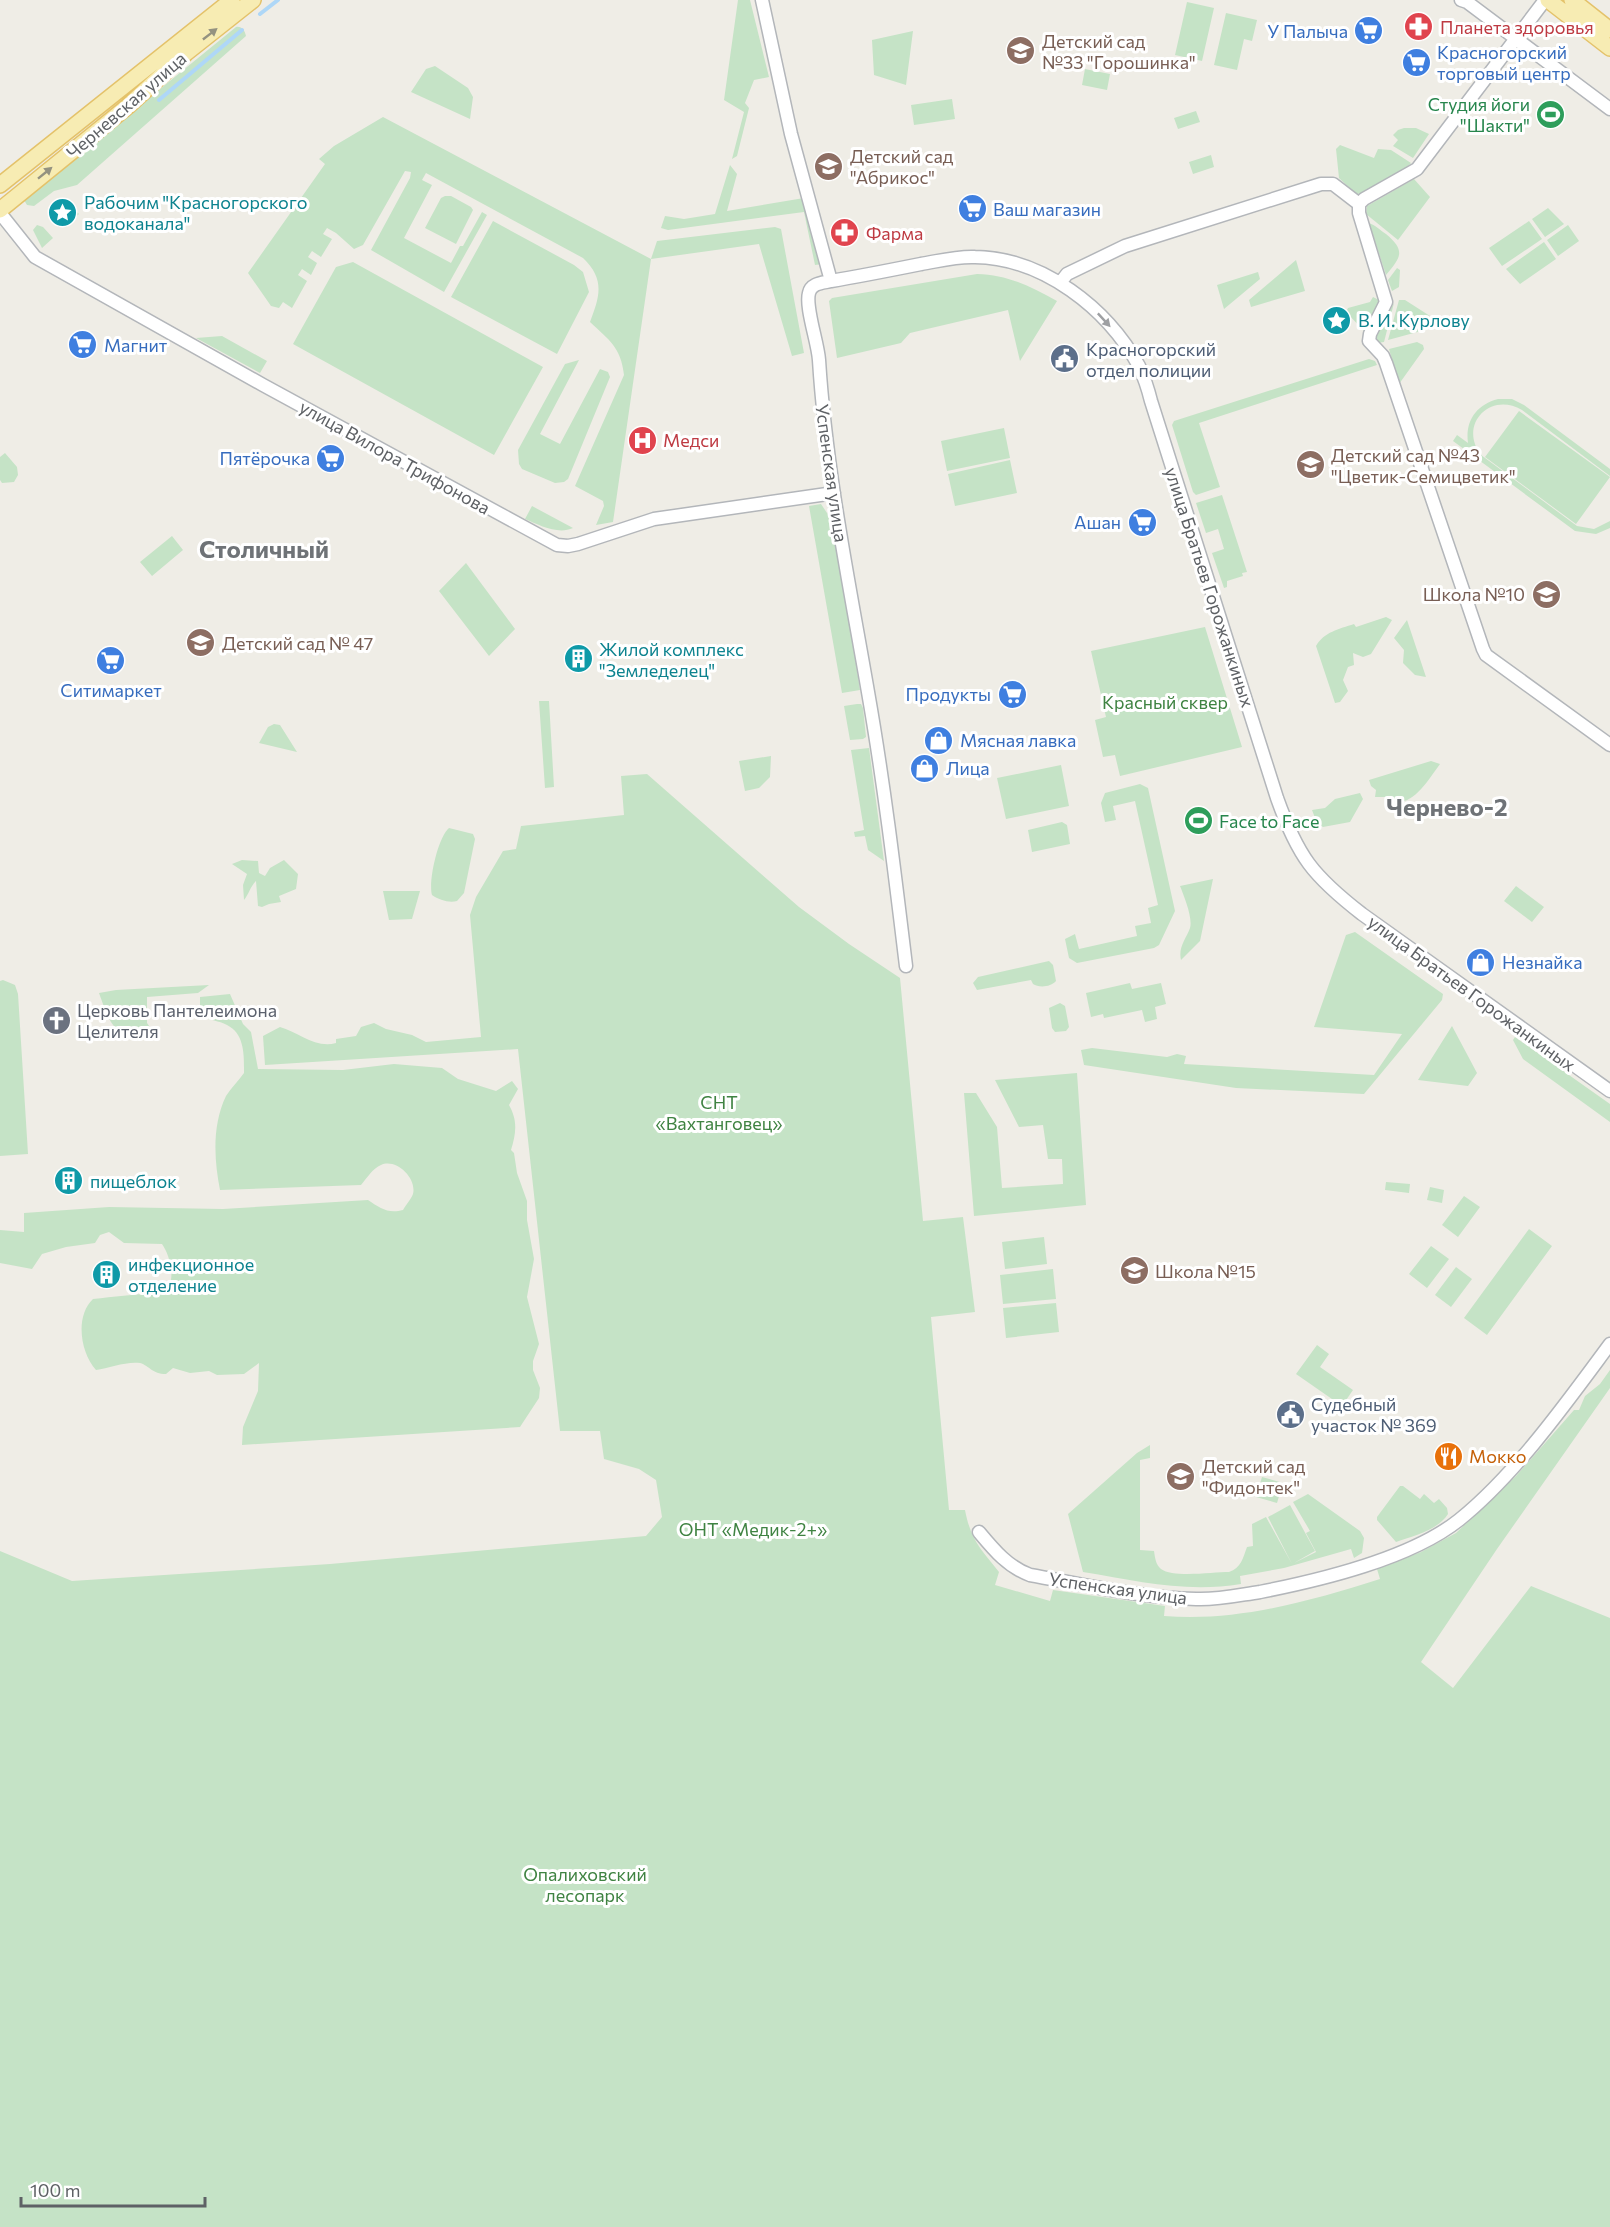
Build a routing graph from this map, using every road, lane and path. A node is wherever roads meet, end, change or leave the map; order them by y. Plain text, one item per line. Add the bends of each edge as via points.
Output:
1 (232, 0) edge
2 (253, 0) edge
3 (762, 0) edge
4 (1461, 0) edge
5 (1546, 0) edge
6 (1572, 0) edge
7 (1610, 30) edge
8 (1515, 39) junction
9 (1610, 48) edge
10 (1610, 110) edge
11 (0, 185) edge
12 (1359, 204) junction
13 (0, 212) edge
14 (831, 280) junction
15 (1060, 283) junction
16 (834, 493) junction
17 (1610, 745) edge
18 (906, 966) dead end
19 (1610, 1090) edge
20 (1610, 1344) edge
21 (979, 1532) dead end

1 - 11 main road, Черневская улица
13 -> 2 main road, Черневская улица
3 - 14 street via 791,134
4 - 8 street
5 - 8 street
5 - 9 main road
6 - 7 main road
8 - 10 street
8 - 12 street via 1417,169
12 - 15 street via 1337,186 1326,183 1125,246 1067,274
12 - 17 street via 1386,302 1369,341 1386,363 1483,649
13 - 16 street, улица Вилора Трифонова via 35,257 557,545 578,544 654,519
14 - 15 street, улица Братьев Горожанкиных via 976,257 1011,262
14 - 16 street, Успенская улица via 814,285 808,297
15 -> 19 street, улица Братьев Горожанкиных via 1100,316 1139,367 1277,798 1303,858 1331,890 1362,914
16 - 18 street, Успенская улица via 876,742
20 - 21 street, Успенская улица via 1552,1421 1499,1482 1459,1520 1404,1550 1323,1578 1219,1599 1166,1597 1017,1570

